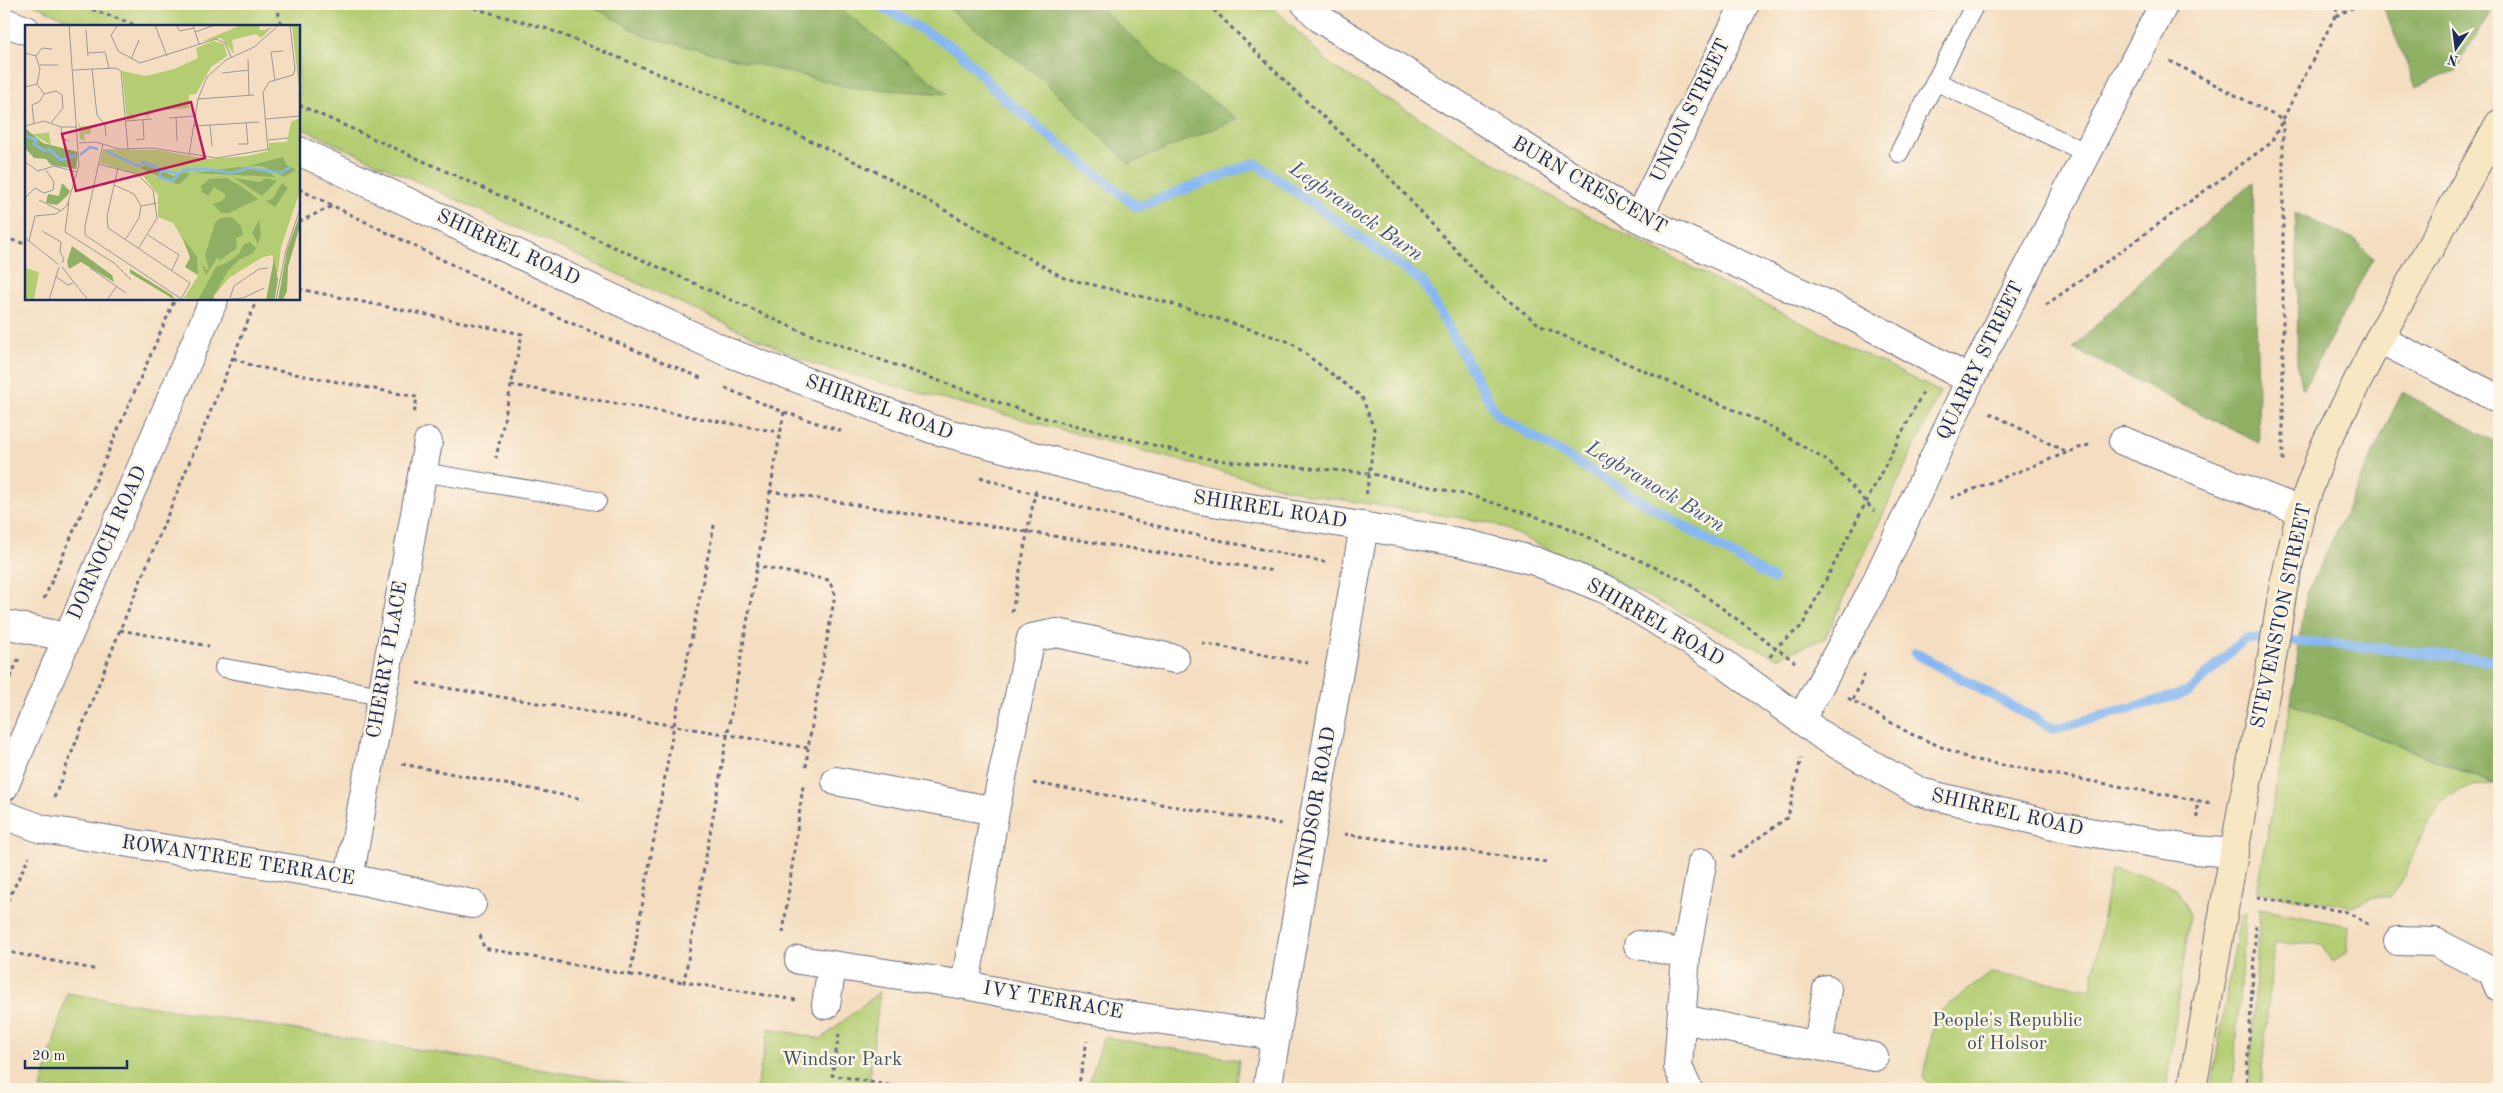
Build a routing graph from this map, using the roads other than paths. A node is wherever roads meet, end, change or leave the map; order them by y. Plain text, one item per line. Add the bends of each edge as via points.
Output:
1 (1306, 4) edge
2 (1745, 4) edge
3 (1976, 4) edge
4 (2164, 4) edge
5 (4, 22) edge
6 (25, 30) edge
7 (1935, 81) junction
8 (2498, 128) edge
9 (300, 151) edge
10 (1899, 153) dead end
11 (2087, 153) junction
12 (1638, 218) junction
13 (214, 300) edge
14 (2378, 339) junction
15 (1970, 380) junction
16 (2499, 399) edge
17 (2123, 441) road end
18 (428, 442) road end
19 (422, 472) junction
20 (597, 500) dead end
21 (2292, 508) junction
22 (1364, 526) junction
23 (4, 624) edge
24 (66, 637) junction
25 (1175, 659) road end
26 (224, 668) dead end
27 (382, 696) junction
28 (1806, 723) junction
29 (836, 781) dead end
30 (4, 787) edge
31 (995, 811) junction
32 (4, 815) edge
33 (2234, 853) junction
34 (1702, 863) road end
35 (349, 878) junction
36 (472, 904) road end
37 (2398, 941) road end
38 (1638, 945) dead end
39 (1686, 954) junction
40 (799, 960) road end
41 (832, 965) junction
42 (965, 985) junction
43 (2499, 988) edge
44 (1827, 989) dead end
45 (826, 1005) road end
46 (1682, 1019) junction
47 (1275, 1036) junction
48 (1818, 1046) junction
49 (1874, 1057) dead end
50 (1267, 1089) edge
51 (1688, 1089) edge
52 (2192, 1089) edge

1 - 12 street, BURN CRESCENT via 1322,20
2 - 12 street, UNION STREET
3 - 7 lane
4 - 11 street, QUARRY STREET
5 - 6 street
7 - 10 lane
7 - 11 lane
8 - 14 main road, STEVENSTON STREET
9 - 22 street, SHIRREL ROAD via 725,351 932,429 1195,499
11 - 15 street, QUARRY STREET
12 - 15 street, BURN CRESCENT via 1854,317
13 - 24 street, DORNOCH ROAD
14 - 16 street
14 - 21 main road, STEVENSTON STREET
15 - 28 street, QUARRY STREET via 1872,591 1821,682
17 - 21 street
18 - 19 street, CHERRY PLACE
19 - 20 lane
19 - 27 street, CHERRY PLACE
21 - 33 main road, STEVENSTON STREET via 2270,670
22 - 28 street, SHIRREL ROAD via 1458,542 1535,561 1607,590 1714,656
22 - 47 street, WINDSOR ROAD
23 - 24 street
24 - 30 street, DORNOCH ROAD
25 - 31 street via 1057,633 1030,638
26 - 27 lane
27 - 35 street, CHERRY PLACE
28 - 33 street, SHIRREL ROAD via 1824,737 1920,792 2066,828 2195,850
29 - 31 street
31 - 42 street
32 - 35 street, ROWANTREE TERRACE via 42,829
33 - 52 main road, STEVENSTON STREET
34 - 39 street
35 - 36 street, ROWANTREE TERRACE
37 - 43 street via 2435,942 2492,971
38 - 39 street
39 - 46 street
40 - 41 street, IVY TERRACE
41 - 42 street, IVY TERRACE
41 - 45 street
42 - 47 street, IVY TERRACE via 1092,1010
44 - 48 street
46 - 48 street
46 - 51 street via 1678,1067
47 - 50 street, WINDSOR ROAD
48 - 49 street

